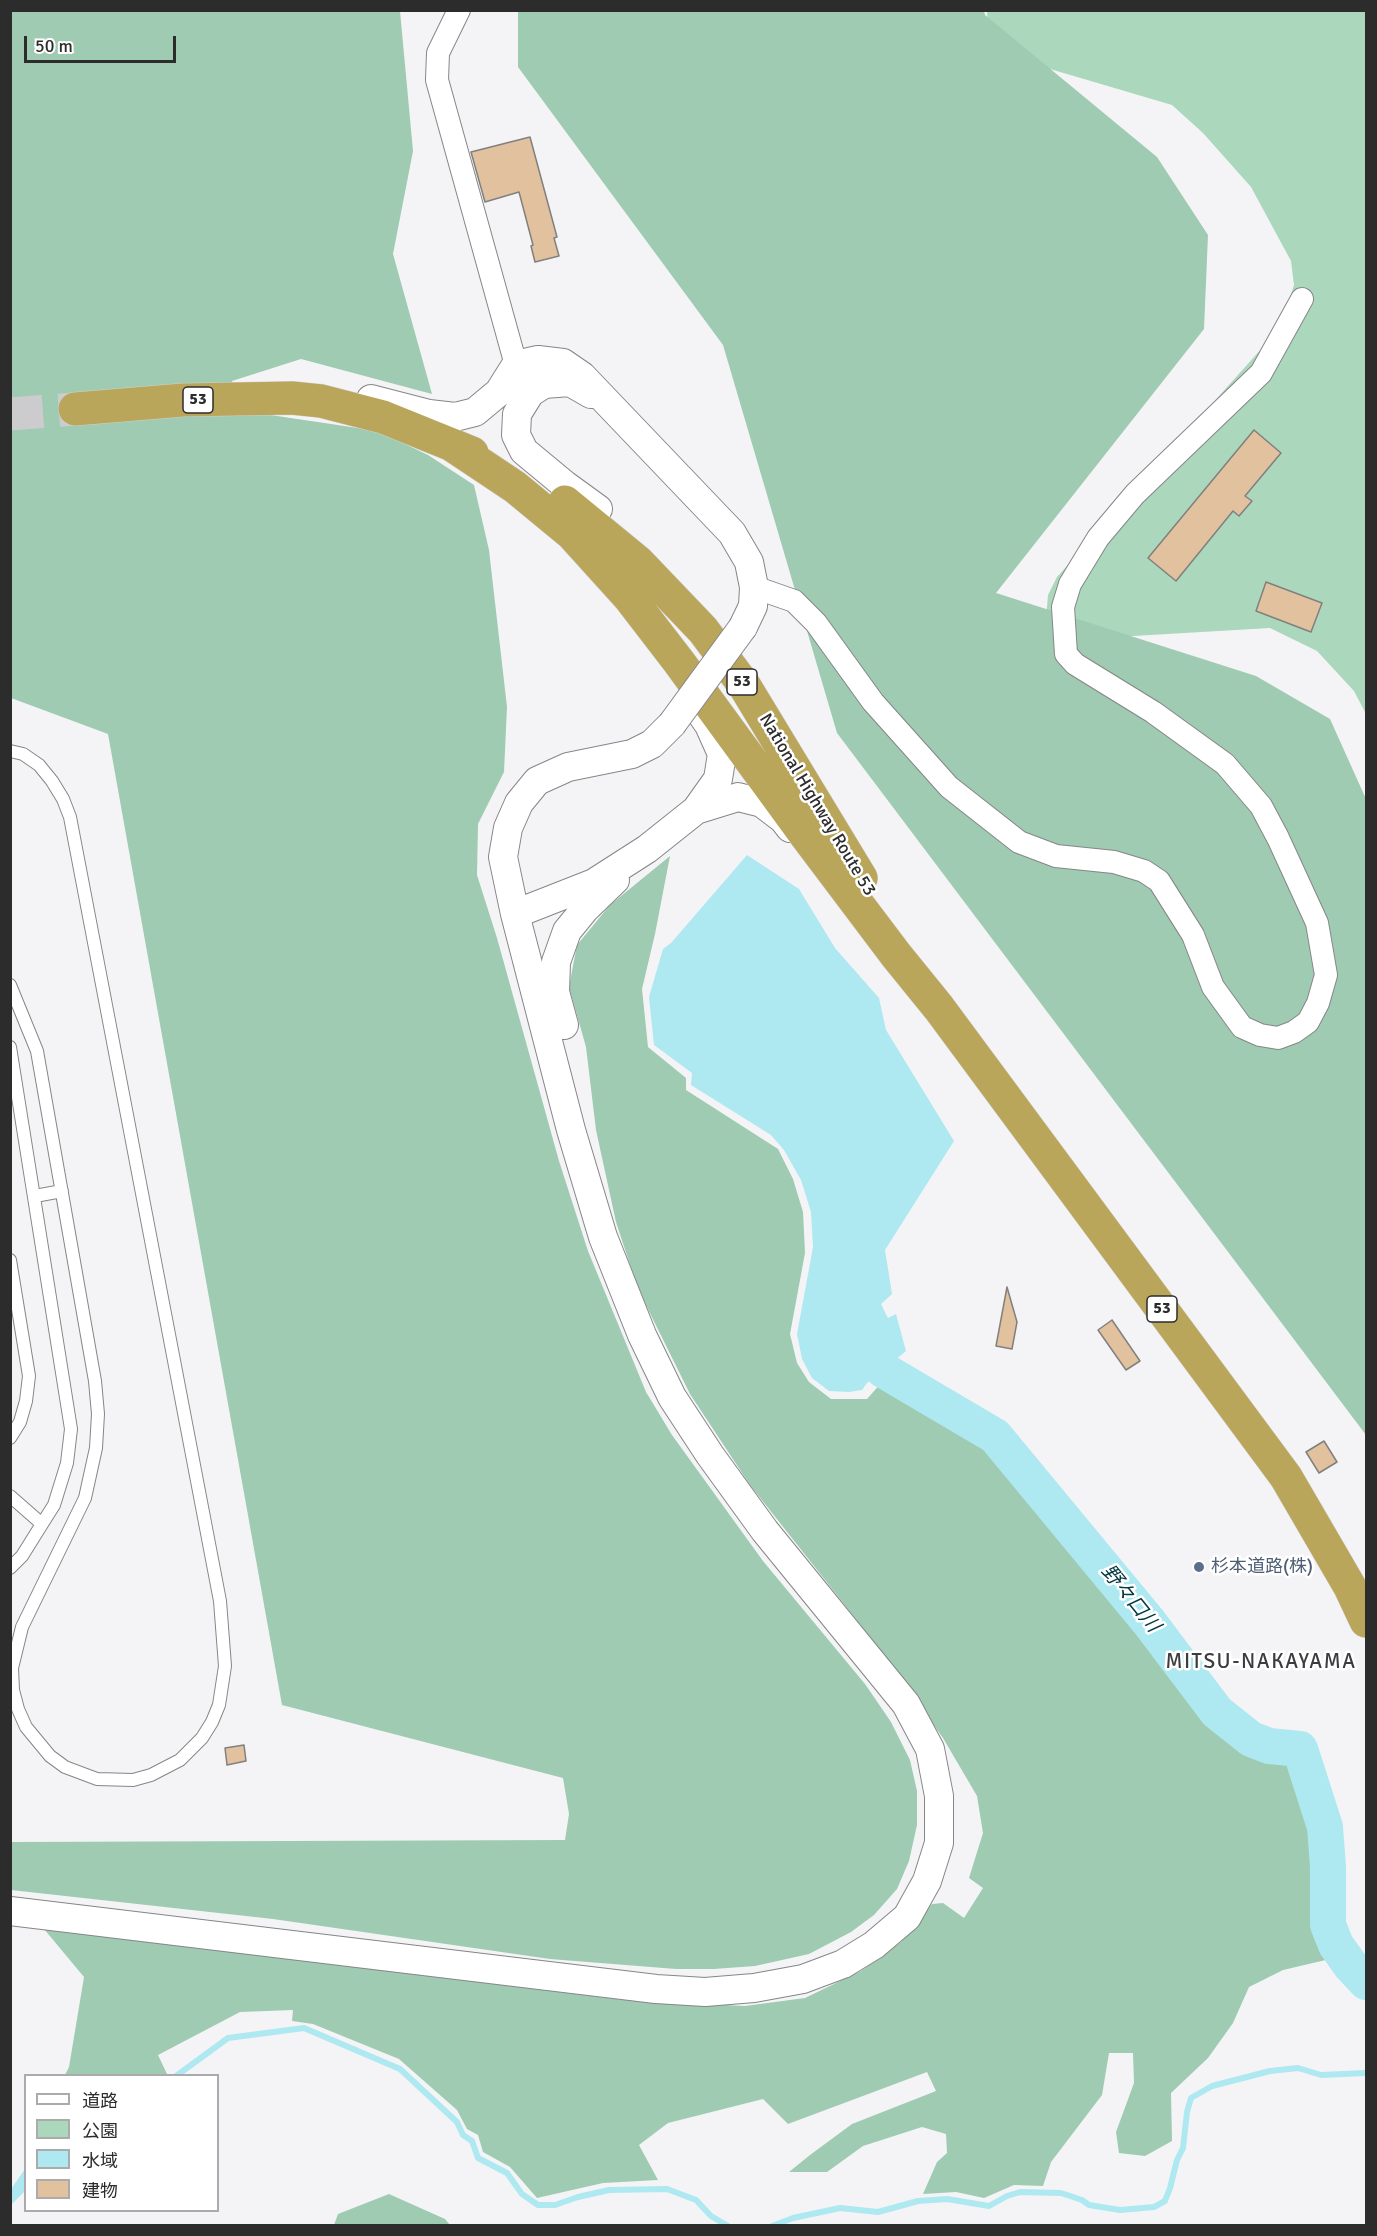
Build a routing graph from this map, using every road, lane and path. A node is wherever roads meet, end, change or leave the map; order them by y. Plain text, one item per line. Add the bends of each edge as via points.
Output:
1 (459, 10) edge
2 (1302, 299) dead end
3 (516, 365) junction
4 (530, 393) junction
5 (321, 401) junction
6 (608, 405) junction
7 (75, 409) tunnel mouth
8 (452, 445) junction
9 (572, 534) junction
10 (754, 587) junction
11 (771, 728) junction
12 (10, 751) edge
13 (696, 810) junction
14 (647, 849) junction
15 (515, 914) junction
16 (896, 955) junction
17 (10, 985) edge
18 (939, 1008) junction
19 (10, 1047) edge
20 (571, 1130) junction
21 (62, 1191) junction
22 (35, 1196) junction
23 (10, 1260) edge
24 (10, 1438) edge
25 (10, 1496) edge
26 (42, 1524) junction
27 (10, 1568) edge
28 (1366, 1621) edge
29 (10, 1911) edge

1 - 3 street via 438,53 437,80
2 - 10 street via 1261,373 1135,494 1098,538 1070,584 1063,607 1066,654 1225,764 1260,806 1278,838 1317,923 1326,975 1308,1022 1294,1032 1278,1038 1242,1027 1213,987 1193,935 1159,881 1144,871 1114,862 1056,856 1019,842 949,787 873,702 816,623 794,601
3 - 4 street
3 - 5 street via 498,392 475,412 455,417 341,392
3 - 6 street via 538,360 563,363 582,376
4 - 6 street via 544,384 570,382
4 - 11 street via 517,414 516,435 524,451 650,553 707,613 745,667
5 - 7 highway, National Highway Route 53 / 53 via 183,400
5 - 8 highway, National Highway Route 53 / 53 via 383,417
6 - 10 street via 732,533 749,562
8 - 9 highway, National Highway Route 53 / 53 via 514,487
8 - 11 highway, National Highway Route 53 / 53 via 530,479 562,499 638,562 704,630
9 - 13 street via 672,672 722,754 718,779
9 - 16 highway, National Highway Route 53 / 53 via 629,597
10 - 15 street, bridge via 753,606 743,627 672,724 652,744 632,754 568,767 537,781 519,803 508,828 503,857
11 - 18 highway, National Highway Route 53 / 53
12 - 21 lane via 39,765 63,799 70,817 220,1601 225,1666 212,1722 180,1760 133,1780 114,1781 80,1774 50,1756 26,1727 13,1690 12,1668 22,1627 85,1498 96,1448 95,1381
13 - 14 street
13 - 16 street via 738,797 762,803 783,819 836,891
14 - 15 street via 594,883
14 - 20 street via 567,931 556,962 555,992 573,1062
15 - 20 street
16 - 18 highway, National Highway Route 53 / 53
17 - 21 lane via 37,1051
18 - 28 highway, National Highway Route 53 / 53 via 1286,1477
19 - 22 lane
20 - 29 street via 603,1237 672,1397 765,1531 906,1704 930,1749 939,1796 939,1843 927,1881 907,1917 874,1945 833,1968 783,1983 705,1992 644,1988
21 - 22 lane
22 - 26 lane via 71,1430 67,1462 54,1505
23 - 24 lane via 29,1376 20,1422
25 - 26 lane
26 - 27 lane

